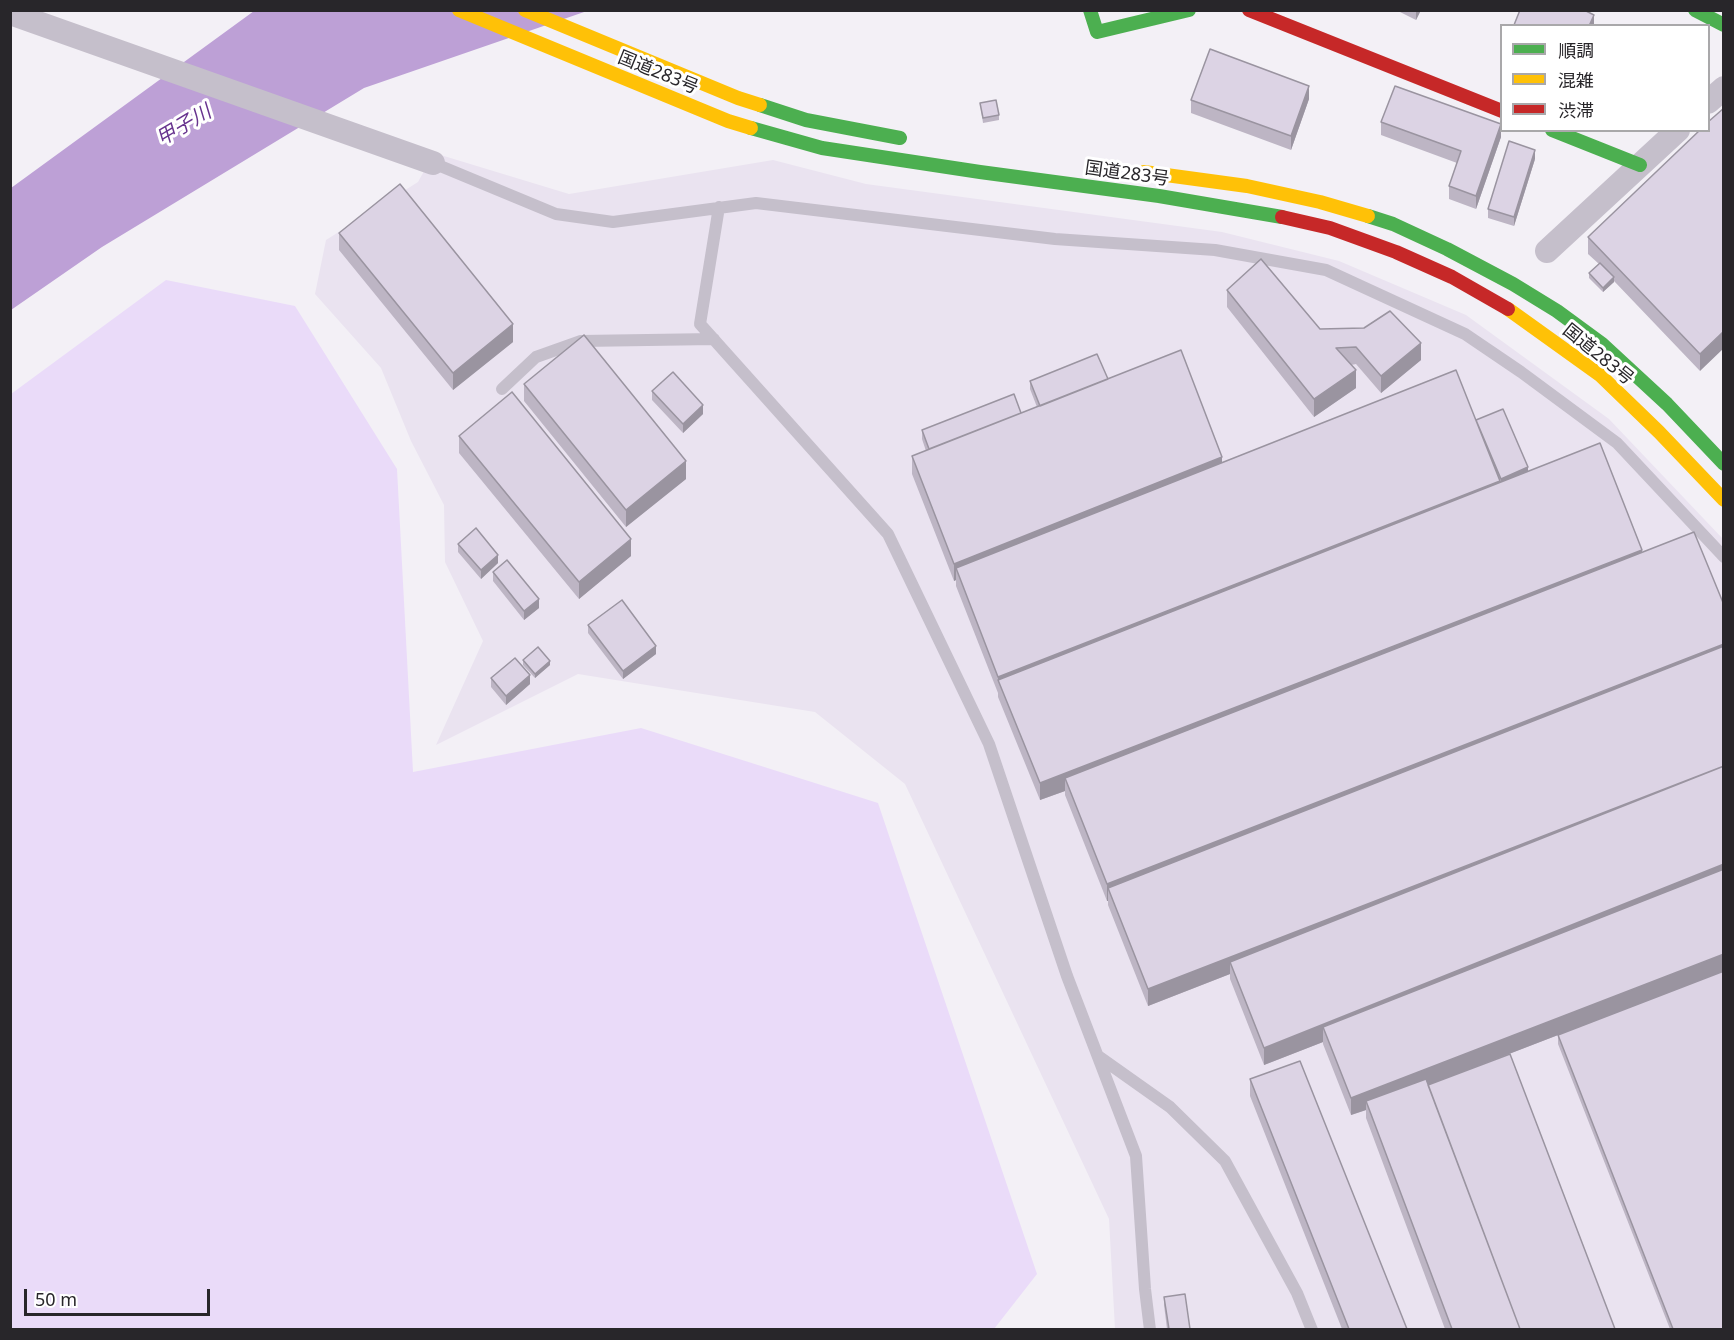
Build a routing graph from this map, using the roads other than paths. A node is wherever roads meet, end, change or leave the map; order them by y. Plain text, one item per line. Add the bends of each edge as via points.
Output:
1 (459, 10) edge
2 (525, 10) edge
3 (1090, 10) edge
4 (1189, 10) edge
5 (1249, 10) edge
6 (1695, 10) edge
7 (10, 13) edge
8 (1724, 25) edge
9 (1724, 88) edge
10 (1710, 100) edge
11 (1500, 110) edge
12 (1557, 132) edge
13 (1676, 132) edge
14 (918, 140) dead end
15 (433, 163) joint
16 (1640, 165) junction
17 (1130, 170) dead end
18 (719, 207) junction
19 (1547, 251) dead end
20 (714, 339) junction
21 (502, 389) dead end
22 (1724, 464) edge
23 (1724, 500) edge
24 (1724, 557) edge
25 (1098, 1056) junction
26 (1150, 1329) edge
27 (1312, 1329) edge

1 - 23 main road, 国道283号 via 728,121 822,148 1263,213 1329,228 1396,252 1452,277 1508,309 1591,368
2 - 14 main road, 国道283号 via 738,98 806,120
3 - 4 main road via 1097,32
5 - 11 main road
6 - 8 main road
7 - 15 street
9 - 10 street
12 - 16 main road
13 - 16 street
15 - 18 lane via 556,214 613,222
16 - 19 street
17 - 22 main road, 国道283号 via 1247,186 1320,202 1393,224 1447,249 1557,311 1602,344
18 - 20 lane via 700,324
18 - 24 lane via 756,203 1055,239 1215,250 1326,270 1465,334 1521,372 1617,443
20 - 21 lane via 581,341 536,357
20 - 25 lane via 888,534 989,744
25 - 26 lane via 1136,1156
25 - 27 lane via 1170,1107 1225,1161 1297,1293

